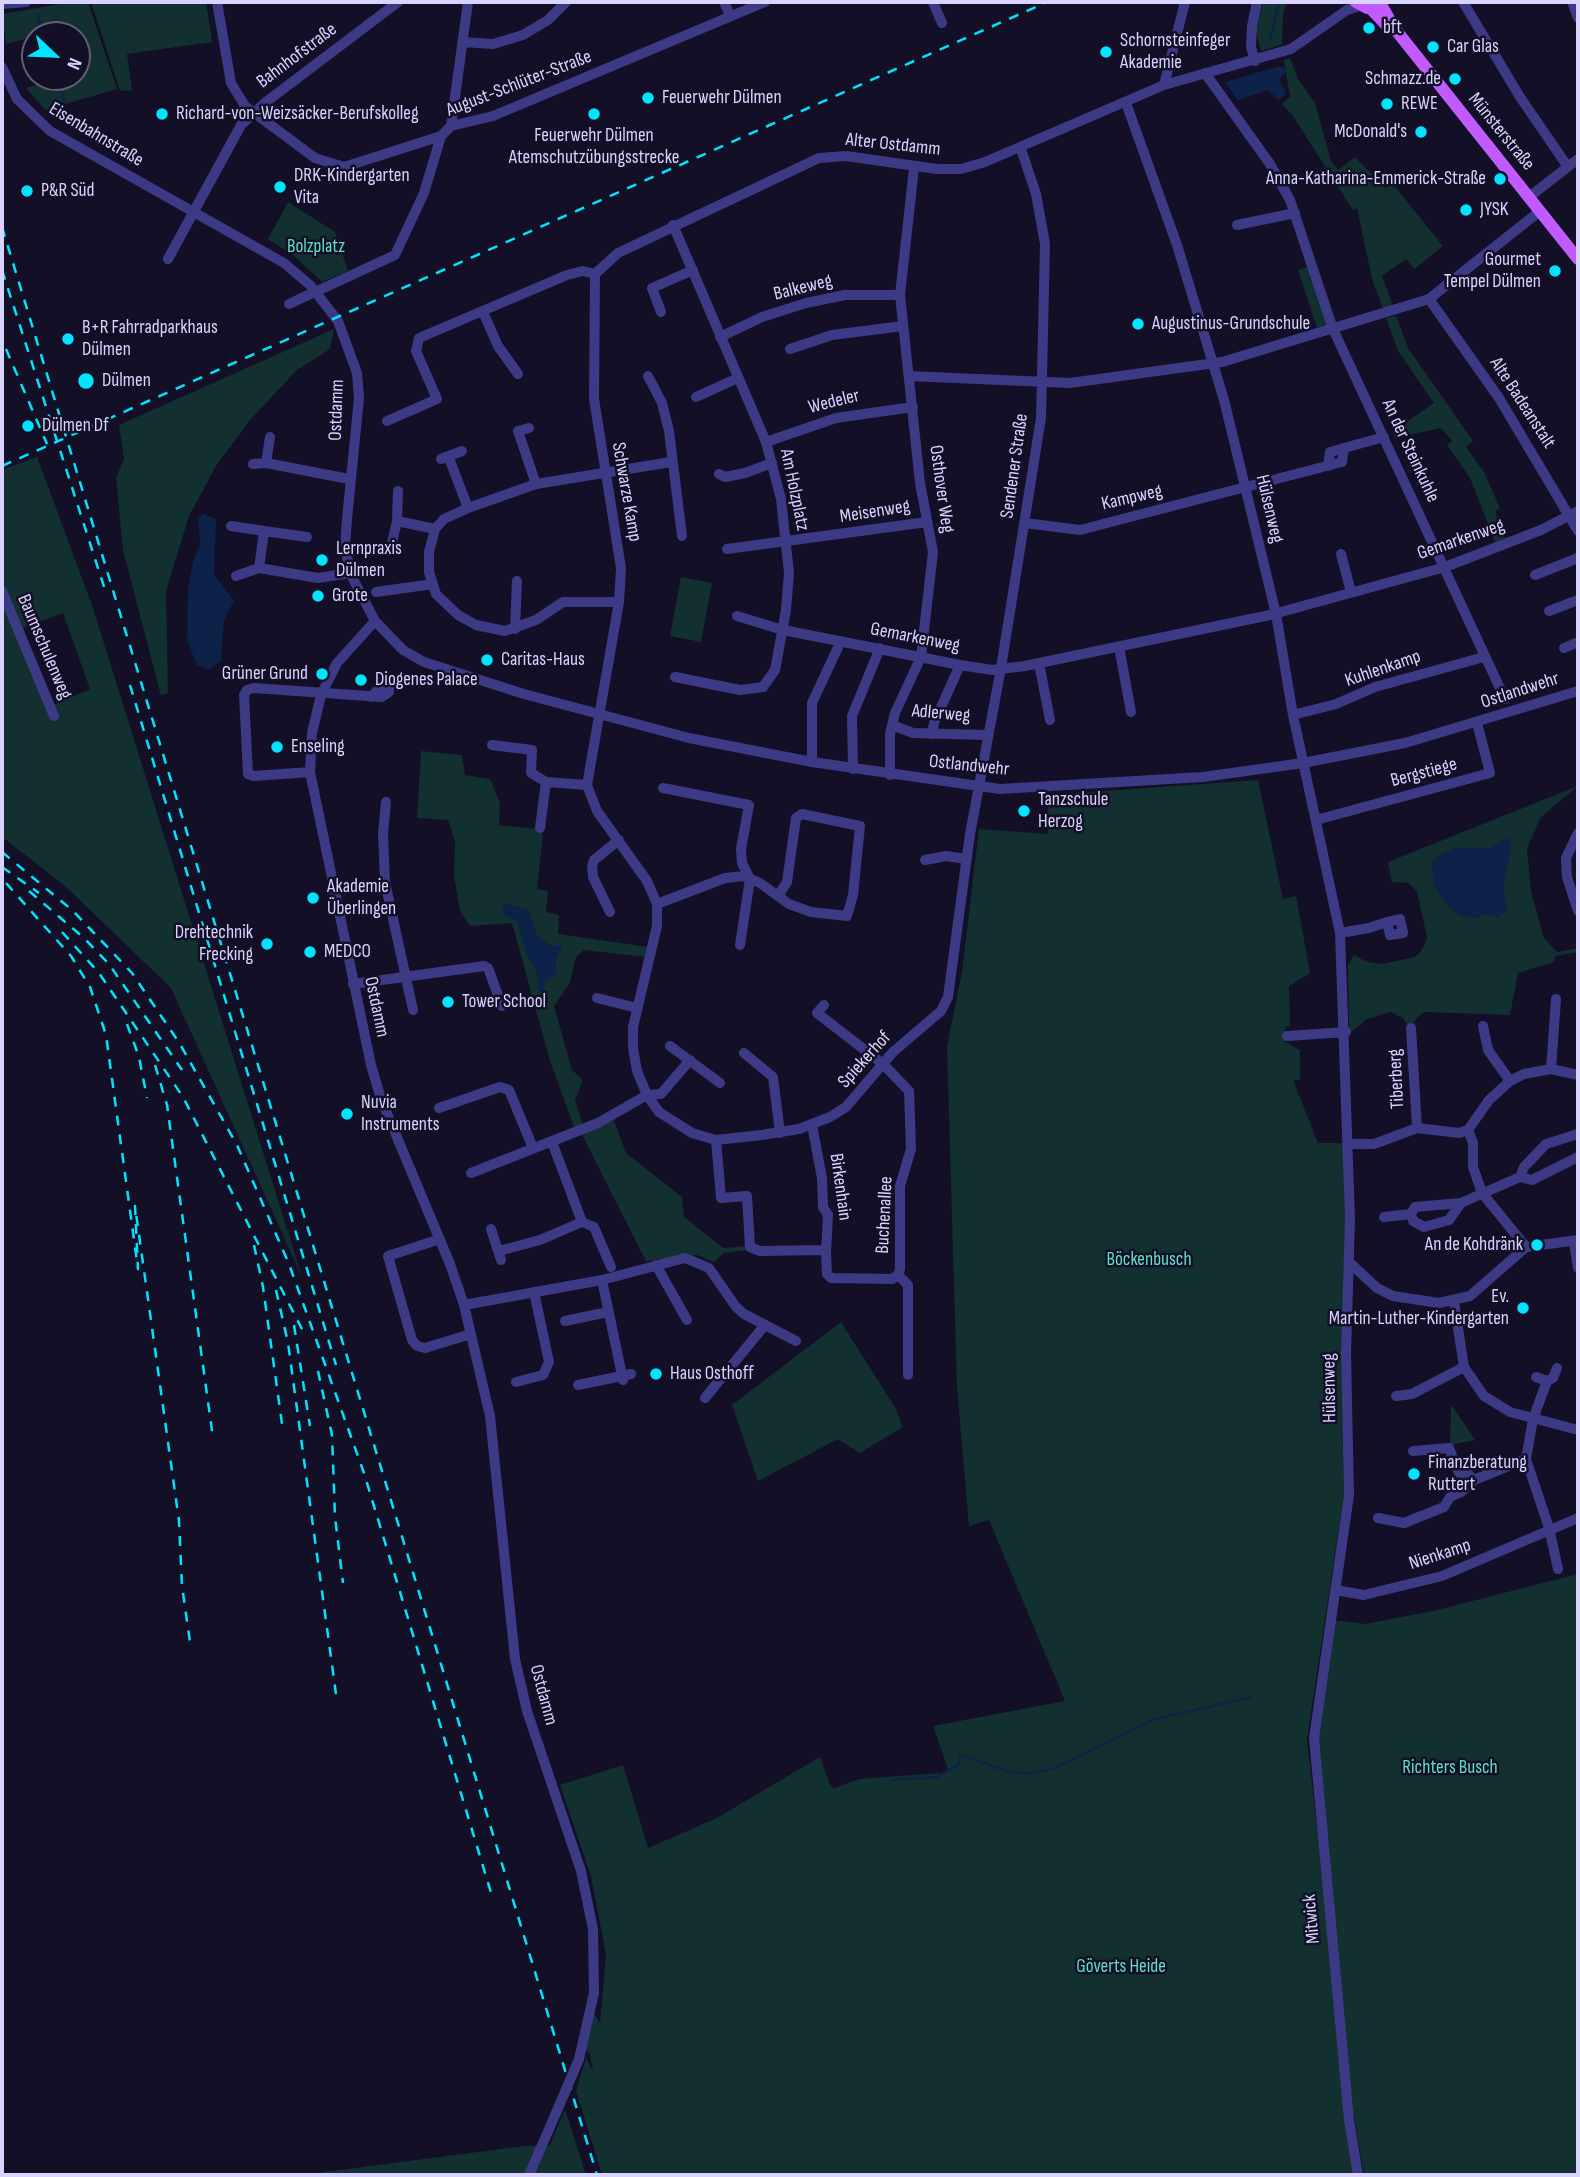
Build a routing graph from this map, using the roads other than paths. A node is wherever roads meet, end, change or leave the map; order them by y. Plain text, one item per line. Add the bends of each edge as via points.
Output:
1 (26, 2) edge
2 (217, 2) edge
3 (398, 2) edge
4 (468, 2) edge
5 (566, 2) edge
6 (724, 2) edge
7 (765, 2) edge
8 (933, 2) edge
9 (1185, 2) edge
10 (1257, 2) edge
11 (1463, 2) edge
12 (1573, 2) edge
13 (2, 5) edge
14 (1364, 5) edge
15 (730, 15) junction
16 (1578, 18) edge
17 (942, 23) dead end
18 (463, 42) junction
19 (1255, 61) junction
20 (2, 67) edge
21 (1205, 73) junction
22 (1164, 85) junction
23 (1126, 103) junction
24 (254, 112) junction
25 (451, 126) junction
26 (441, 136) junction
27 (1021, 149) junction
28 (1578, 159) edge
29 (1568, 167) junction
30 (914, 168) junction
31 (1529, 197) junction
32 (193, 211) junction
33 (1540, 211) junction
34 (1295, 213) junction
35 (673, 225) junction
36 (1237, 225) dead end
37 (1578, 259) edge
38 (168, 260) dead end
39 (693, 270) junction
40 (595, 274) junction
41 (900, 295) junction
42 (1429, 299) junction
43 (289, 304) dead end
44 (483, 312) junction
45 (661, 312) dead end
46 (903, 326) junction
47 (1333, 329) junction
48 (720, 337) junction
49 (790, 349) dead end
50 (1215, 363) junction
51 (518, 374) dead end
52 (648, 376) dead end
53 (909, 376) junction
54 (738, 378) junction
55 (1042, 384) junction
56 (696, 397) dead end
57 (913, 407) junction
58 (387, 421) dead end
59 (529, 428) dead end
60 (270, 436) dead end
61 (1384, 437) junction
62 (766, 442) junction
63 (462, 452) dead end
64 (671, 462) junction
65 (266, 463) junction
66 (772, 463) junction
67 (253, 464) dead end
68 (606, 473) junction
69 (719, 474) dead end
70 (349, 479) junction
71 (536, 484) junction
72 (1246, 488) junction
73 (398, 491) dead end
74 (468, 508) junction
75 (1574, 514) edge
76 (397, 521) junction
77 (927, 522) junction
78 (1025, 523) junction
79 (231, 526) dead end
80 (435, 529) junction
81 (264, 531) junction
82 (1578, 531) edge
83 (682, 536) dead end
84 (307, 537) dead end
85 (788, 543) junction
86 (391, 547) dead end
87 (727, 549) dead end
88 (1342, 554) dead end
89 (1578, 558) edge
90 (1445, 567) junction
91 (259, 568) junction
92 (350, 573) junction
93 (1535, 575) dead end
94 (236, 576) dead end
95 (517, 581) dead end
96 (433, 584) junction
97 (2, 591) edge
98 (376, 592) dead end
99 (1351, 592) junction
100 (1578, 600) edge
101 (618, 602) junction
102 (1549, 611) dead end
103 (1276, 614) junction
104 (737, 616) dead end
105 (375, 621) junction
106 (515, 629) junction
107 (783, 630) junction
108 (841, 641) junction
109 (1578, 642) edge
110 (1119, 647) junction
111 (880, 648) junction
112 (1564, 648) dead end
113 (921, 657) junction
114 (1485, 657) junction
115 (1039, 663) junction
116 (960, 665) junction
117 (1001, 668) junction
118 (675, 677) dead end
119 (1578, 692) edge
120 (321, 695) junction
121 (371, 696) dead end
122 (1505, 699) dead end
123 (1131, 712) dead end
124 (599, 715) junction
125 (1293, 715) junction
126 (54, 716) dead end
127 (1050, 720) dead end
128 (1476, 723) junction
129 (892, 725) junction
130 (932, 734) junction
131 (988, 735) junction
132 (492, 744) dead end
133 (812, 762) junction
134 (1303, 763) junction
135 (853, 769) junction
136 (310, 772) junction
137 (890, 775) junction
138 (545, 782) junction
139 (587, 785) junction
140 (980, 787) junction
141 (663, 788) dead end
142 (386, 802) dead end
143 (1316, 820) junction
144 (540, 828) dead end
145 (1578, 833) edge
146 (619, 840) junction
147 (966, 859) junction
148 (925, 860) dead end
149 (750, 878) junction
150 (778, 896) junction
151 (657, 904) junction
152 (1578, 911) edge
153 (610, 912) dead end
154 (1387, 922) dead end
155 (1340, 933) junction
156 (740, 945) dead end
157 (404, 976) junction
158 (353, 984) junction
159 (597, 998) dead end
160 (1556, 999) dead end
161 (824, 1005) dead end
162 (502, 1006) dead end
163 (637, 1008) junction
164 (413, 1010) dead end
165 (1483, 1026) dead end
166 (1411, 1028) dead end
167 (1346, 1032) junction
168 (1287, 1036) dead end
169 (670, 1046) dead end
170 (744, 1053) dead end
171 (690, 1060) junction
172 (883, 1064) junction
173 (1551, 1069) junction
174 (1578, 1075) edge
175 (1510, 1082) junction
176 (720, 1083) dead end
177 (647, 1095) junction
178 (439, 1108) dead end
179 (813, 1125) junction
180 (1417, 1128) junction
181 (1468, 1129) junction
182 (780, 1133) junction
183 (1578, 1134) edge
184 (716, 1140) junction
185 (551, 1142) junction
186 (1348, 1144) junction
187 (533, 1148) junction
188 (1578, 1157) edge
189 (471, 1173) dead end
190 (1521, 1177) junction
191 (1482, 1193) junction
192 (1461, 1203) junction
193 (1411, 1214) junction
194 (1384, 1217) dead end
195 (582, 1222) junction
196 (491, 1229) dead end
197 (440, 1239) junction
198 (1576, 1241) edge
199 (1526, 1247) junction
200 (826, 1254) junction
201 (1350, 1264) junction
202 (656, 1265) junction
203 (611, 1267) dead end
204 (1578, 1268) edge
205 (898, 1275) junction
206 (602, 1280) junction
207 (534, 1292) junction
208 (1454, 1302) junction
209 (464, 1305) junction
210 (608, 1312) junction
211 (687, 1320) dead end
212 (565, 1321) dead end
213 (765, 1325) junction
214 (471, 1334) junction
215 (796, 1341) dead end
216 (1464, 1367) junction
217 (1557, 1368) dead end
218 (908, 1375) dead end
219 (1536, 1377) dead end
220 (1547, 1381) junction
221 (516, 1382) dead end
222 (578, 1385) dead end
223 (1396, 1396) dead end
224 (705, 1398) dead end
225 (1532, 1419) junction
226 (1578, 1430) edge
227 (1413, 1451) dead end
228 (1526, 1459) junction
229 (1459, 1474) junction
230 (1474, 1480) junction
231 (1465, 1489) junction
232 (1378, 1518) dead end
233 (1578, 1518) edge
234 (1549, 1528) junction
235 (1558, 1569) dead end
236 (1335, 1590) junction
237 (1325, 1658) joint
238 (528, 2175) edge
239 (1358, 2175) edge

1 - 13 street
2 - 24 street via 231,83
3 - 24 street, Bahnhofstraße
4 - 18 street
5 - 18 street via 523,35 493,44
6 - 15 street
7 - 15 street, August-Schlüter-Straße
8 - 17 street
9 - 22 street
10 - 19 street via 1251,36
11 - 29 street
12 - 16 street
14 - 19 street, Alter Ostdamm via 1291,49
14 - 31 main road, Münsterstraße via 1395,29
15 - 25 street, August-Schlüter-Straße via 493,116
18 - 25 street
19 - 21 street, Alter Ostdamm
20 - 32 street, Eisenbahnstraße via 17,99 50,131
21 - 22 street, Alter Ostdamm
21 - 34 street, An der Steinkuhle via 1270,163
22 - 23 street, Alter Ostdamm
23 - 27 street, Alter Ostdamm
23 - 50 street, Hülsenweg
24 - 26 street, August-Schlüter-Straße via 332,166 364,162
24 - 32 street, Bahnhofstraße via 231,140
25 - 26 street, August-Schlüter-Straße
26 - 43 street, bridge via 424,193 395,255
27 - 30 street, Alter Ostdamm via 961,169
27 - 55 street, Sendener Straße via 1036,194 1045,244
28 - 29 street
29 - 31 street
30 - 35 street, Alter Ostdamm via 846,156 819,158
30 - 41 street, Osthover Weg
31 - 33 main road, Münsterstraße
32 - 38 street, Bahnhofstraße
32 - 70 street, Ostdamm via 284,263 310,285 338,321 357,373 359,413
33 - 37 main road, Münsterstraße
33 - 42 street
34 - 36 street
34 - 47 street, An der Steinkuhle
35 - 39 street, Am Holzplatz
35 - 40 street, Alter Ostdamm via 618,253
39 - 45 street via 648,289
39 - 48 street, Am Holzplatz
40 - 44 street via 567,275
40 - 68 street, Schwarze Kamp via 592,373
41 - 46 street, Osthover Weg
41 - 48 street, Balkeweg via 845,295 806,303
42 - 47 street
42 - 75 street, Alte Badeanstalt
44 - 51 street via 498,346
44 - 58 street via 419,338 416,351 437,399
46 - 49 street via 832,335
46 - 53 street, Osthover Weg
47 - 50 street
47 - 61 street, An der Steinkuhle
48 - 54 street, Am Holzplatz
50 - 55 street
50 - 72 street, Hülsenweg
52 - 64 street via 664,410
53 - 55 street
53 - 57 street, Osthover Weg
54 - 56 street
54 - 62 street, Am Holzplatz
55 - 78 street, Sendener Straße via 1039,440
57 - 62 street, Wedeler via 836,418
57 - 77 street, Osthover Weg
59 - 71 street via 518,432
60 - 65 street
61 - 72 street, Kampweg via 1344,448 1342,462
61 - 90 street, An der Steinkuhle
62 - 66 street, Am Holzplatz
63 - 74 street via 445,458
64 - 68 street
64 - 83 street
65 - 67 street
65 - 70 street
66 - 69 street via 745,473
66 - 85 street, Am Holzplatz
68 - 71 street
68 - 101 street, Schwarze Kamp via 621,568
70 - 92 street, Ostdamm via 345,546
71 - 74 street
72 - 78 street, Kampweg via 1080,530
72 - 103 street, Hülsenweg
73 - 76 street
74 - 80 street via 444,519
75 - 82 street, Alte Badeanstalt
75 - 90 street, Gemarkenweg
76 - 80 street
76 - 86 street
77 - 85 street, Meisenweg
77 - 113 street, Osthover Weg via 933,552
78 - 117 street, Sendener Straße
79 - 81 street
80 - 96 street via 429,552
81 - 84 street
81 - 91 street
85 - 87 street, Meisenweg
85 - 107 street, Am Holzplatz
88 - 99 street
89 - 93 street
90 - 99 street, Gemarkenweg
90 - 114 street, An der Steinkuhle
91 - 92 street via 318,578
91 - 94 street
92 - 105 street, Ostdamm
95 - 106 street
96 - 98 street
96 - 106 street via 443,603 464,619 490,630
97 - 126 street, Baumschulenweg
99 - 103 street, Gemarkenweg
100 - 102 street
101 - 106 street via 563,603
101 - 124 street, Schwarze Kamp
103 - 110 street, Gemarkenweg
103 - 125 street, Hülsenweg
104 - 107 street, Gemarkenweg
105 - 120 street, Ostdamm via 337,663
105 - 124 street, Ostlandwehr via 403,650 424,662
107 - 108 street, Gemarkenweg
107 - 118 street, Am Holzplatz via 775,670 763,687 740,690
108 - 111 street, Gemarkenweg
108 - 133 street via 812,703
109 - 112 street
110 - 115 street, Gemarkenweg
110 - 123 street
111 - 113 street, Gemarkenweg
111 - 135 street via 852,716
113 - 116 street, Gemarkenweg
113 - 129 street, Osthover Weg
114 - 122 street, An der Steinkuhle
114 - 125 street, Kuhlenkamp
115 - 117 street, Gemarkenweg
115 - 127 street
116 - 117 street, Gemarkenweg
116 - 130 street
117 - 131 street, Sendener Straße
119 - 128 street, Ostlandwehr
120 - 121 street
120 - 136 street, Ostdamm via 312,733
120 - 136 street via 254,688 244,695 248,774
124 - 133 street, Ostlandwehr
124 - 139 street
125 - 134 street, Hülsenweg
128 - 134 street, Ostlandwehr
128 - 143 street, Bergstiege via 1490,773
129 - 130 street, Adlerweg
129 - 137 street
130 - 131 street, Adlerweg
131 - 140 street, Sendener Straße
132 - 138 street via 532,750 531,773
133 - 135 street, Ostlandwehr
134 - 140 street, Ostlandwehr via 1203,777 1043,788
134 - 143 street, Hülsenweg
135 - 137 street, Ostlandwehr
136 - 158 street, Ostdamm
137 - 140 street, Ostlandwehr
138 - 139 street
138 - 144 street
139 - 146 street via 597,811
140 - 147 street, Spiekerhof
141 - 149 street via 749,805 741,849
142 - 157 street via 385,883
143 - 155 street, Hülsenweg
145 - 152 street via 1566,859
146 - 151 street
146 - 153 street via 592,866
147 - 148 street
147 - 172 street, Spiekerhof via 948,997 941,1011
149 - 150 street
149 - 151 street via 725,878
149 - 156 street
150 - 150 street via 811,912 847,916 860,826 803,814 796,818 787,882
151 - 163 street, Spiekerhof via 657,926
154 - 155 street
155 - 167 street, Hülsenweg
157 - 158 street
157 - 162 street via 484,966
157 - 164 street
158 - 197 street, Ostdamm via 382,1099
159 - 163 street
160 - 173 street
161 - 172 street, Buchenallee via 817,1013
163 - 177 street, Spiekerhof via 633,1048
165 - 175 street via 1488,1050
166 - 180 street, Tiberberg
167 - 168 street
167 - 186 street, Hülsenweg
169 - 171 street
170 - 182 street via 773,1077
171 - 176 street
171 - 177 street via 661,1094
172 - 179 street, Spiekerhof via 846,1107
172 - 205 street, Buchenallee via 903,1082 911,1108 911,1149 900,1186
173 - 174 street
173 - 175 street
175 - 181 street via 1489,1100
177 - 184 street, Spiekerhof via 659,1112 681,1128
177 - 185 street
178 - 187 street via 500,1087 509,1090
179 - 182 street, Spiekerhof
179 - 200 street, Birkenhain via 823,1207 828,1215
180 - 181 street, Tiberberg via 1459,1133
180 - 186 street, Tiberberg via 1374,1144
181 - 191 street
182 - 184 street, Spiekerhof
183 - 190 street via 1546,1144 1524,1167
184 - 200 street via 721,1198 747,1196 750,1247 760,1251 822,1250
185 - 187 street
185 - 195 street
186 - 201 street, Hülsenweg
187 - 189 street
188 - 190 street via 1532,1180
190 - 191 street
191 - 192 street
191 - 199 street
192 - 193 street via 1422,1204
192 - 193 street via 1449,1220 1424,1227 1413,1221
193 - 194 street
195 - 196 street via 500,1256
195 - 203 street via 594,1227
197 - 209 street, Ostdamm
197 - 214 street via 388,1256 412,1340 425,1348
198 - 199 street
198 - 204 street
199 - 208 street via 1470,1296
200 - 205 street via 831,1278 892,1279
201 - 208 street via 1393,1296 1423,1303
201 - 236 street, Hülsenweg via 1346,1353 1349,1495
202 - 206 street
202 - 211 street
202 - 213 street via 685,1258 709,1268 736,1307
205 - 218 street, Buchenallee via 908,1285
206 - 207 street
206 - 210 street
207 - 209 street
207 - 221 street via 549,1362 543,1375
208 - 216 street
209 - 214 street, Ostdamm
210 - 212 street
210 - 222 street via 625,1377
213 - 215 street
213 - 224 street
214 - 238 street, Ostdamm, bridge via 490,1416 515,1659 527,1712 581,1871 593,1929 594,1993 579,2059
216 - 223 street via 1412,1394
216 - 225 street via 1484,1396
217 - 220 street
219 - 220 street
220 - 225 street
225 - 226 street
225 - 228 street
227 - 229 street via 1449,1448
228 - 230 street
228 - 234 street
229 - 230 street
229 - 231 street
230 - 231 street
231 - 232 street via 1450,1497 1444,1507 1404,1523
233 - 234 street, Nienkamp
234 - 235 street
234 - 236 street, Nienkamp via 1442,1576 1364,1595
236 - 237 street, Hülsenweg
237 - 239 street, Mitwick via 1314,1738 1317,1786

